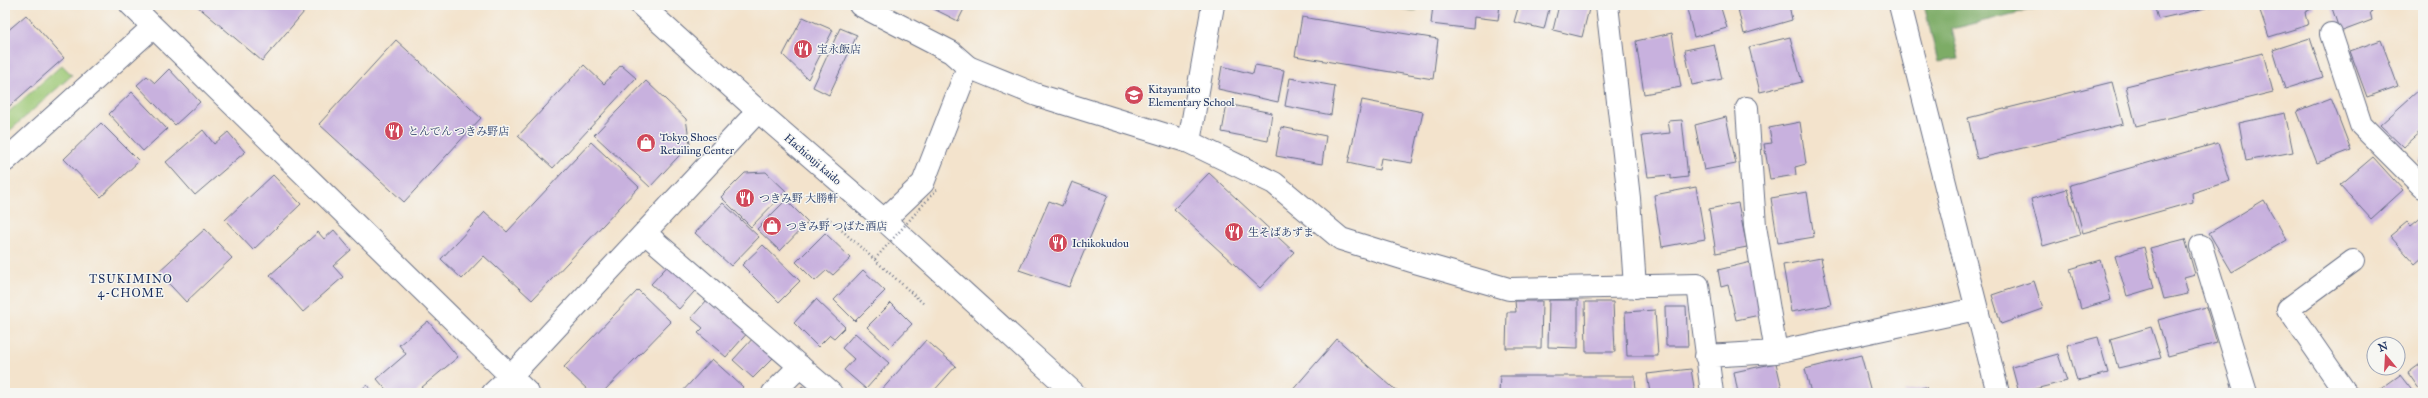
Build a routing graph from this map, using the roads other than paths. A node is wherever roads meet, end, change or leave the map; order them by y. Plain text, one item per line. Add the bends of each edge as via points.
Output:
1 (131, 5) edge
2 (641, 5) edge
3 (860, 5) edge
4 (1213, 5) edge
5 (1607, 5) edge
6 (1900, 5) edge
7 (153, 26) junction
8 (2332, 34) dead end
9 (968, 67) junction
10 (1747, 108) dead end
11 (758, 111) junction
12 (1189, 142) junction
13 (5, 161) edge
14 (2423, 187) edge
15 (884, 220) junction
16 (645, 233) junction
17 (2201, 246) dead end
18 (2353, 261) dead end
19 (1635, 287) junction
20 (1976, 310) junction
21 (1776, 352) junction
22 (1706, 356) junction
23 (800, 366) junction
24 (511, 376) junction
25 (2344, 392) edge
26 (493, 393) edge
27 (528, 393) edge
28 (773, 393) edge
29 (831, 393) edge
30 (1074, 393) edge
31 (1712, 393) edge
32 (1998, 393) edge
33 (2246, 393) edge

1 - 7 street
2 - 11 street, Hachiouji kaido
3 - 9 street via 951,52
4 - 12 street
5 - 19 street via 1629,198
6 - 20 street
7 - 13 street
7 - 24 street
8 - 14 street via 2361,125
9 - 12 street via 1037,95
9 - 15 street via 923,183
10 - 21 street via 1755,226
11 - 15 street, Hachiouji kaido
11 - 16 street
12 - 19 street via 1274,183 1341,239 1509,289
15 - 30 street, Hachiouji kaido
16 - 23 street
16 - 24 street
17 - 33 street
18 - 25 street via 2288,309
19 - 22 street via 1698,286
20 - 21 street
20 - 32 street
21 - 22 street
22 - 31 street
23 - 28 street
23 - 29 street
24 - 26 street
24 - 27 street

